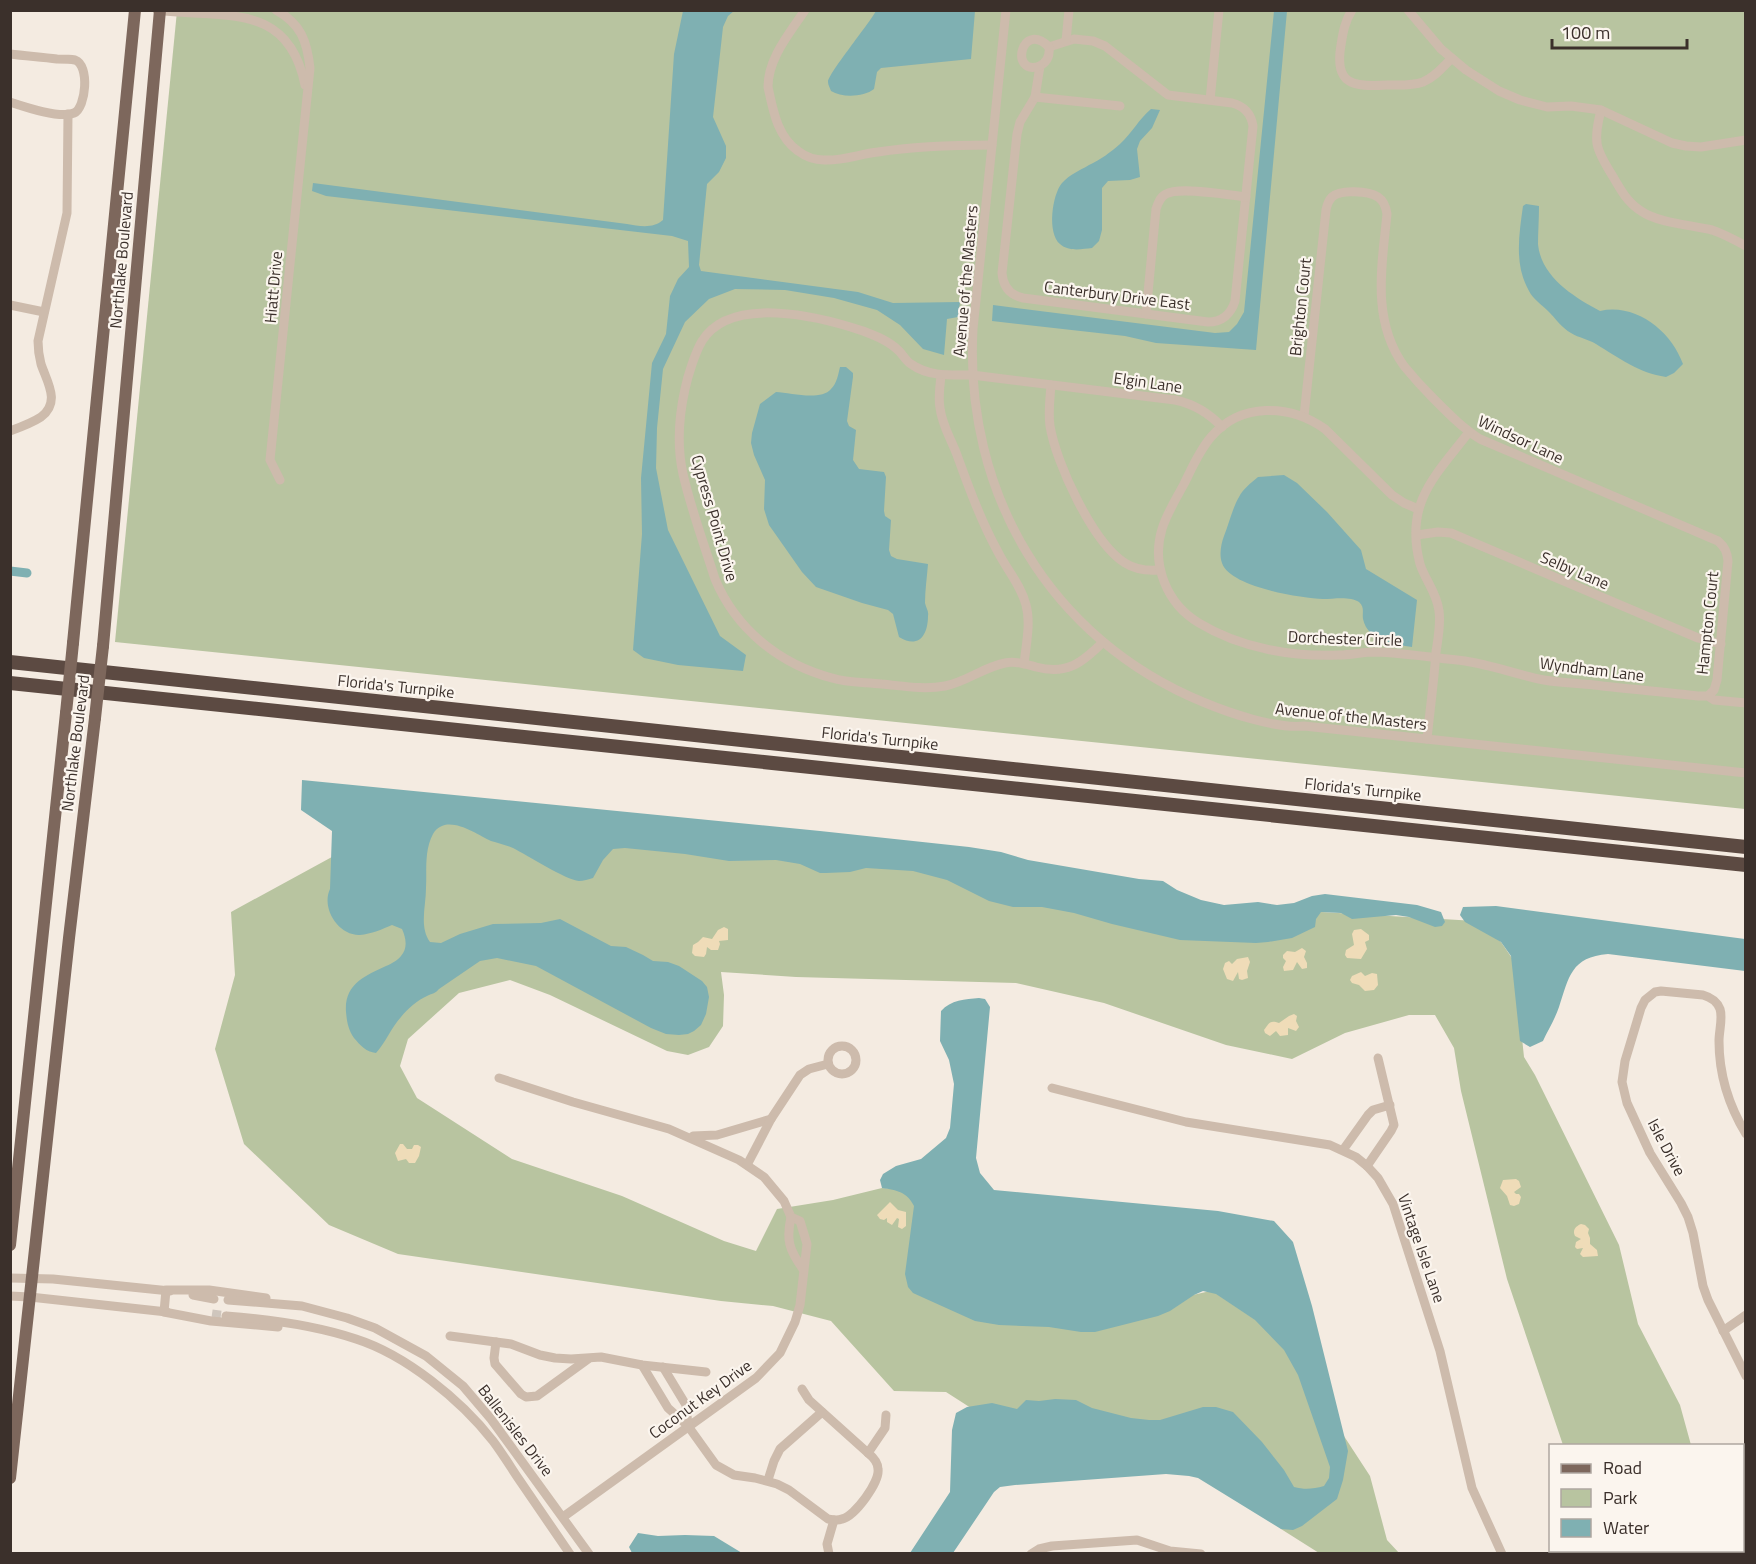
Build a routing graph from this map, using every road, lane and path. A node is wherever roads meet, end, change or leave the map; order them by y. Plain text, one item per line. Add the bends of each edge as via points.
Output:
1 (135, 10) edge
2 (276, 10) edge
3 (805, 10) edge
4 (1006, 10) edge
5 (1069, 10) edge
6 (1219, 10) edge
7 (1352, 10) edge
8 (1408, 10) edge
9 (159, 11) edge
10 (1066, 40) junction
11 (1049, 47) junction
12 (1002, 50) junction
13 (1021, 52) junction
14 (10, 54) edge
15 (1451, 59) junction
16 (1040, 66) junction
17 (307, 94) junction
18 (1035, 97) junction
19 (1210, 100) junction
20 (10, 102) edge
21 (1120, 106) dead end
22 (1601, 110) junction
23 (68, 114) junction
24 (1746, 140) edge
25 (992, 145) junction
26 (1246, 197) junction
27 (1328, 202) joint
28 (1746, 246) edge
29 (10, 305) edge
30 (44, 312) junction
31 (1146, 314) junction
32 (941, 375) junction
33 (972, 375) junction
34 (1051, 385) junction
35 (1304, 416) junction
36 (12, 427) edge
37 (1222, 427) junction
38 (1469, 432) junction
39 (280, 480) dead end
40 (1418, 508) junction
41 (1417, 535) junction
42 (1727, 550) joint
43 (1160, 570) junction
44 (1103, 642) junction
45 (1721, 644) junction
46 (1436, 658) junction
47 (10, 662) edge
48 (1024, 664) junction
49 (10, 683) edge
50 (1708, 696) junction
51 (1746, 703) edge
52 (1427, 739) junction
53 (1746, 773) edge
54 (1746, 847) edge
55 (1746, 865) edge
56 (1378, 1059) dead end
57 (828, 1064) dead end
58 (499, 1078) dead end
59 (1052, 1088) dead end
60 (1390, 1105) junction
61 (771, 1119) junction
62 (1746, 1134) edge
63 (684, 1135) junction
64 (1343, 1150) junction
65 (747, 1165) junction
66 (1367, 1166) junction
67 (791, 1217) junction
68 (10, 1245) edge
69 (803, 1269) junction
70 (10, 1278) edge
71 (31, 1280) junction
72 (166, 1290) junction
73 (10, 1296) edge
74 (30, 1297) junction
75 (214, 1299) dead end
76 (228, 1300) dead end
77 (255, 1302) junction
78 (302, 1306) junction
79 (164, 1312) junction
80 (212, 1314) tunnel mouth
81 (1746, 1315) edge
82 (226, 1316) tunnel mouth
83 (254, 1318) junction
84 (304, 1327) junction
85 (1723, 1331) junction
86 (450, 1336) dead end
87 (496, 1342) junction
88 (590, 1358) junction
89 (642, 1365) junction
90 (663, 1367) junction
91 (706, 1372) dead end
92 (1746, 1376) edge
93 (802, 1389) dead end
94 (822, 1412) junction
95 (886, 1415) dead end
96 (688, 1426) junction
97 (868, 1453) junction
98 (10, 1478) edge
99 (768, 1480) junction
100 (563, 1517) junction
101 (834, 1520) junction
102 (570, 1554) edge
103 (589, 1554) edge
104 (829, 1554) edge
105 (1031, 1554) edge
106 (1201, 1554) edge
107 (1502, 1554) edge

1 - 68 main road, Northlake Boulevard, bridge
2 - 17 street, Hiatt Drive via 302,33 308,49
3 - 25 street via 771,64 768,80 777,125 799,152 830,160 930,147
4 - 12 street, Avenue of the Masters
5 - 10 street
6 - 19 street
7 - 15 street via 1345,22 1339,64 1353,84 1416,84 1436,74
8 - 15 street
9 - 17 street, Hiatt Drive via 256,19 285,38 302,70
9 - 71 main road, Northlake Boulevard, bridge via 103,646
10 - 11 street
10 - 19 street, Canterbury Drive East via 1086,40 1105,46 1168,95
11 - 13 street via 1032,40 1026,42
11 - 16 street, Canterbury Drive East via 1050,53
12 - 13 street
12 - 25 street, Avenue of the Masters
13 - 16 street via 1029,67
14 - 23 street via 78,61 85,72 82,102 78,110
15 - 22 street via 1485,83 1520,100 1547,107
16 - 18 street, Canterbury Drive East
17 - 39 street, Hiatt Drive via 270,460
18 - 21 street
18 - 31 street, Canterbury Drive East via 1017,134 1002,273 1005,286 1023,298
19 - 26 street, Canterbury Drive East via 1238,104 1252,120
20 - 23 street
22 - 24 street via 1686,147
22 - 28 street via 1596,130 1598,151 1632,204 1654,218 1715,231
23 - 30 street via 67,213
25 - 33 street, Avenue of the Masters
26 - 31 street, Canterbury Drive East via 1235,301 1230,312 1215,322
26 - 31 street via 1179,190 1162,197 1156,209
27 - 35 street, Brighton Court
27 - 38 street, Windsor Lane via 1344,191 1369,194 1386,207 1381,296 1387,331 1415,379
29 - 30 street
30 - 36 street via 38,349 51,390 51,403 39,418
32 - 33 street, Cypress Point Drive
32 - 48 street via 939,407 946,434 984,526 1026,603
32 - 48 street, Cypress Point Drive via 912,365 883,339 840,324 753,313 731,319 701,342 688,378 680,421 683,473 715,579 730,608 751,634 790,662 834,679 928,688 960,682 1003,663
33 - 34 street, Elgin Lane
33 - 44 street, Avenue of the Masters via 985,457 1008,518 1046,581
34 - 37 street, Elgin Lane via 1189,403
34 - 43 street via 1050,429 1066,477 1086,516 1123,562 1141,570
35 - 37 street via 1266,410 1240,416
35 - 40 street via 1325,429 1392,495
37 - 43 street, Dorchester Circle via 1202,449 1166,518 1159,543
38 - 40 street via 1428,485
38 - 42 street, Windsor Lane via 1718,541
40 - 41 street
41 - 45 street, Selby Lane via 1451,533 1698,638
41 - 46 street via 1421,566 1439,611
42 - 45 street, Hampton Court
43 - 46 street, Dorchester Circle via 1170,594 1187,615 1242,642 1312,655 1372,652
44 - 48 street, Cypress Point Drive via 1080,663 1064,669 1046,670
44 - 52 street, Avenue of the Masters via 1162,682 1242,716 1297,727
45 - 50 street, Hampton Court via 1717,680
46 - 50 street, Wyndham Lane via 1544,680
46 - 52 street
47 - 54 highway, Florida's Turnpike
49 - 55 highway
50 - 51 street, Wyndham Lane
52 - 53 street, Avenue of the Masters
56 - 60 street
57 - 61 street via 800,1075
58 - 63 street, Coconut Key Drive
59 - 64 street, Vintage Isle Lane via 1186,1122 1316,1141
60 - 64 street via 1373,1110
60 - 66 street via 1392,1131
61 - 63 street via 717,1135
61 - 65 street
62 - 85 street, Isle Drive via 1724,1083 1717,1002 1703,994 1661,991 1649,996 1641,1008 1622,1082 1650,1153 1688,1217 1703,1286
63 - 65 street, Coconut Key Drive
64 - 66 street, Vintage Isle Lane
65 - 67 street, Coconut Key Drive via 775,1188
66 - 107 street, Vintage Isle Lane via 1393,1204 1440,1351 1472,1488
67 - 69 street, Coconut Key Drive via 788,1234 792,1255
67 - 69 street, Coconut Key Drive via 800,1221 807,1244
69 - 96 street, Coconut Key Drive via 800,1305 780,1353 756,1378
70 - 71 street
71 - 72 street
71 - 74 main road, Northlake Boulevard
72 - 75 street
72 - 78 street via 209,1290
72 - 79 street
73 - 74 street
74 - 79 street
74 - 98 main road, Northlake Boulevard
76 - 77 street, Ballenisles Drive
77 - 78 street, Ballenisles Drive
77 - 83 street
78 - 100 street, Ballenisles Drive via 375,1328 426,1356 463,1386
79 - 80 street
79 - 84 street via 227,1323
81 - 85 street
82 - 83 street, Ballenisles Drive
83 - 84 street, Ballenisles Drive
84 - 102 street, Ballenisles Drive via 382,1349 428,1378 464,1408 493,1442
85 - 92 street, Isle Drive
86 - 87 street
87 - 88 street via 555,1358
87 - 88 street via 495,1364 526,1397 537,1396
88 - 89 street
89 - 90 street
89 - 96 street via 668,1408
90 - 91 street
90 - 96 street via 686,1405
93 - 94 street
94 - 97 street
94 - 99 street via 780,1449
95 - 97 street via 885,1428
96 - 99 street via 722,1470
96 - 100 street, Coconut Key Drive
97 - 101 street via 877,1463 876,1483 849,1516
99 - 101 street
100 - 103 street, Ballenisles Drive
101 - 104 street via 827,1545
105 - 106 street via 1052,1546 1137,1540 1170,1551

